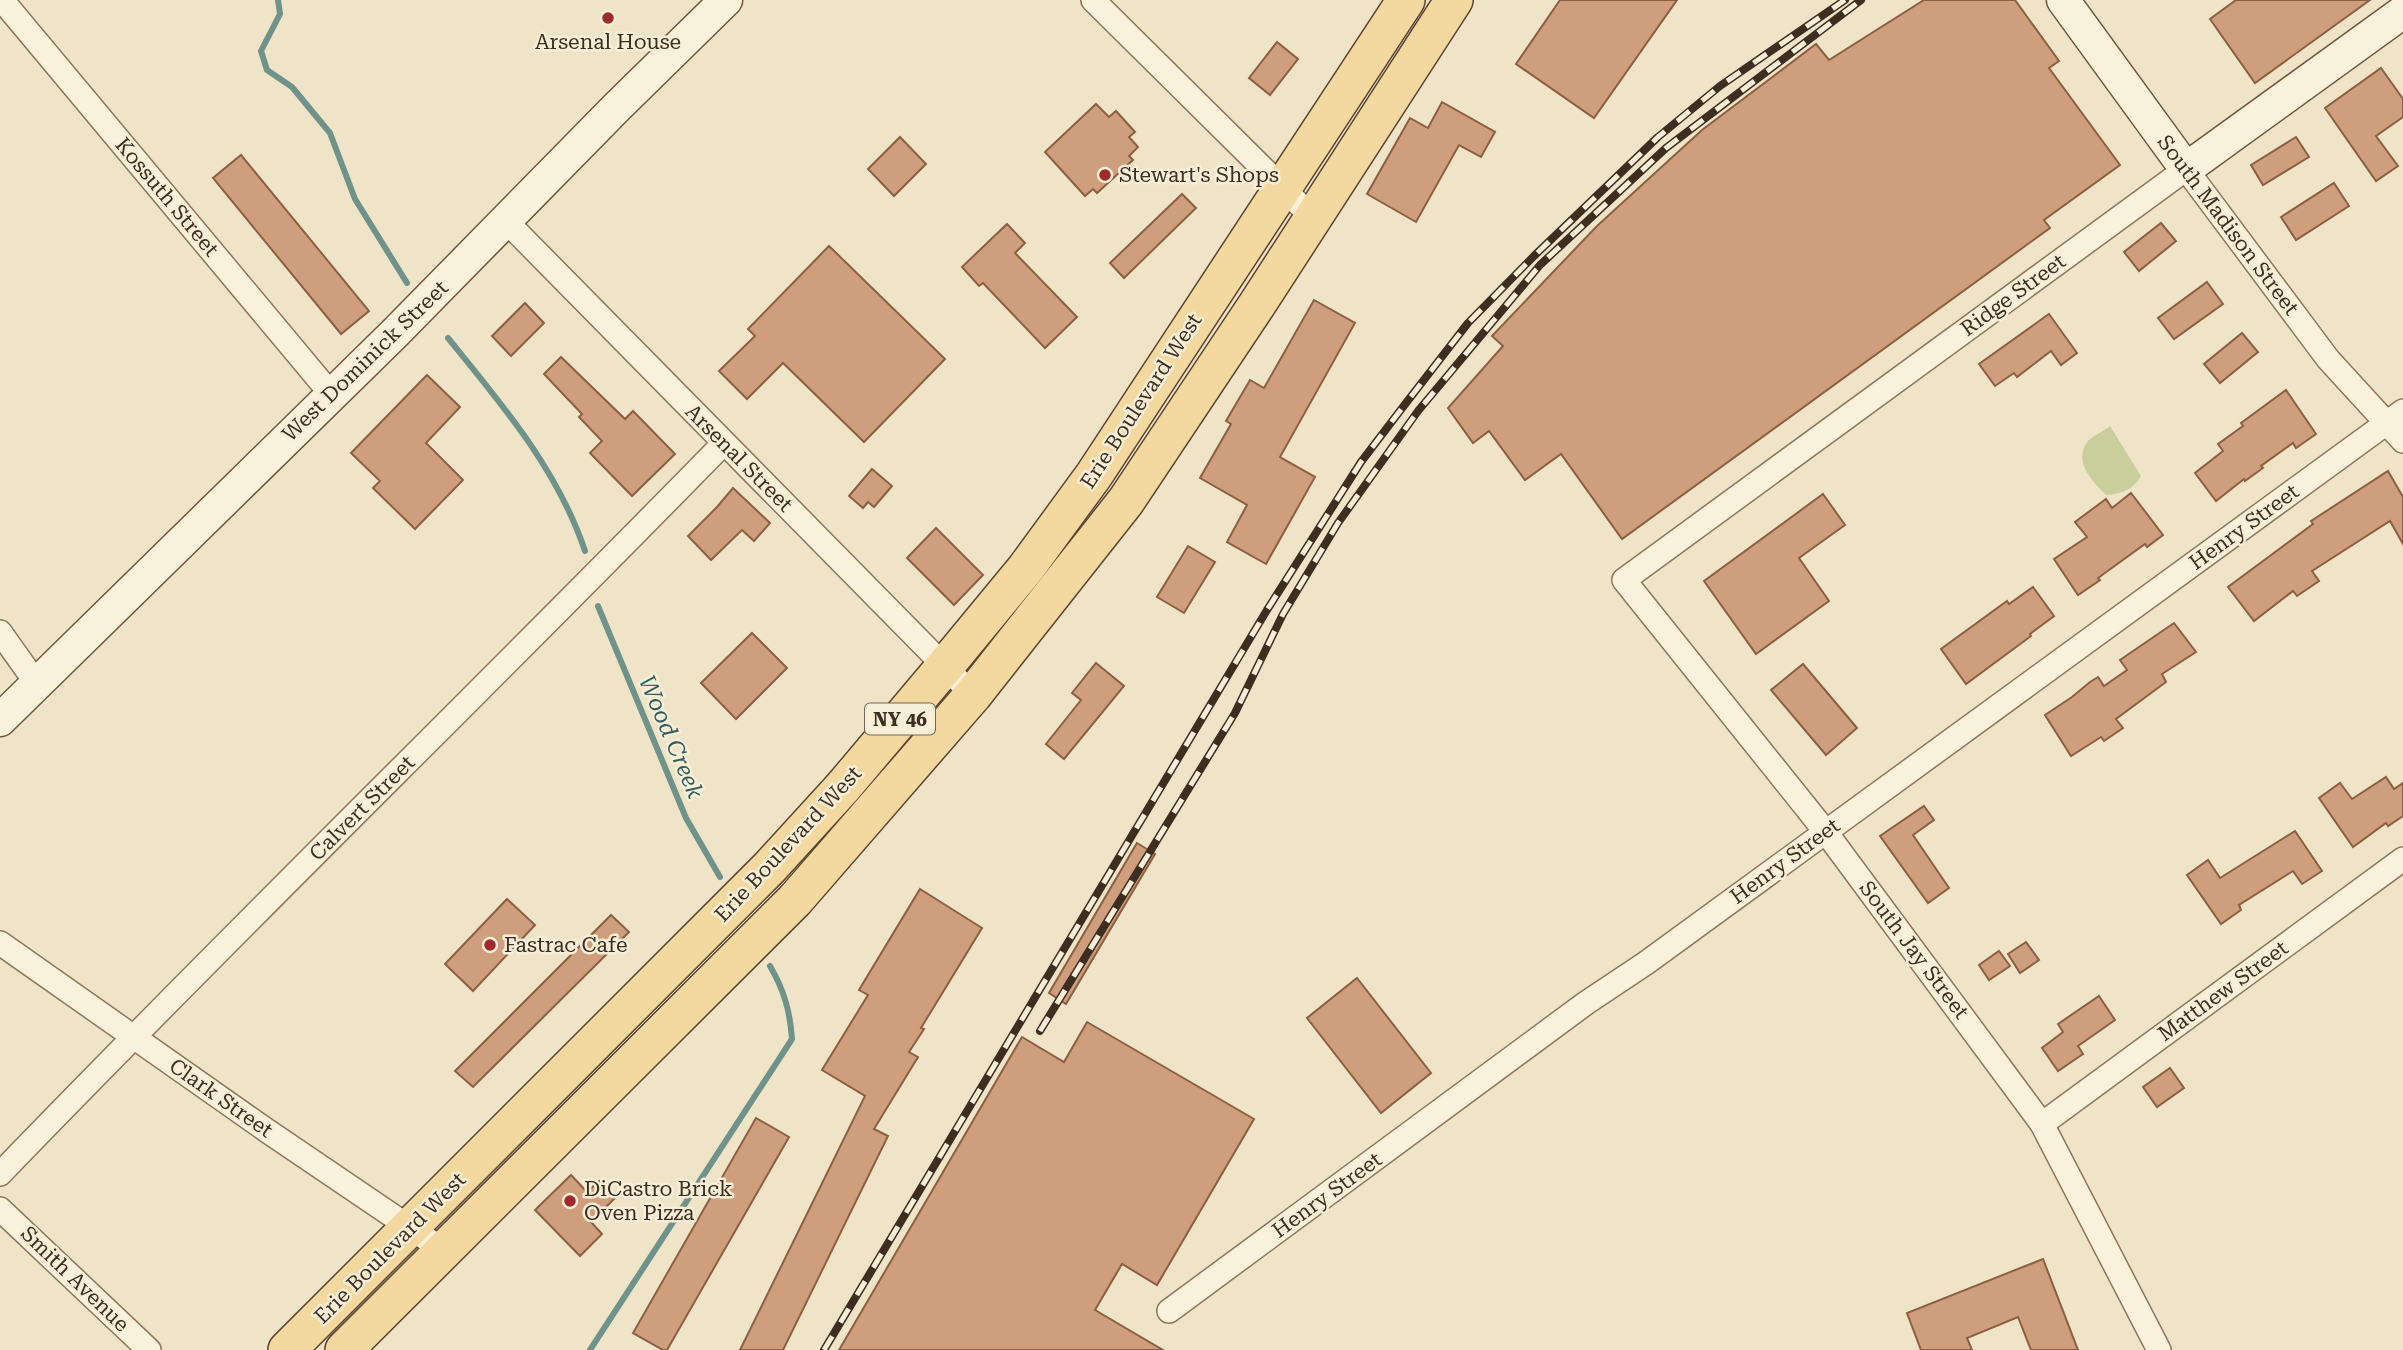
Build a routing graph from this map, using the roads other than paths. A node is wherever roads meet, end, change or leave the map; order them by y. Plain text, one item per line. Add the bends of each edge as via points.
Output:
1 (2, 0) edge
2 (726, 0) edge
3 (1093, 0) edge
4 (1406, 0) edge
5 (1454, 0) edge
6 (2063, 0) edge
7 (2403, 12) edge
8 (2186, 169) junction
9 (1282, 188) junction
10 (1312, 217) junction
11 (506, 221) junction
12 (331, 394) junction
13 (2395, 417) edge
14 (2403, 441) edge
15 (724, 443) junction
16 (1625, 580) joint
17 (0, 632) edge
18 (946, 665) junction
19 (37, 684) junction
20 (974, 695) junction
21 (0, 720) edge
22 (1825, 831) junction
23 (2403, 859) edge
24 (0, 943) edge
25 (133, 1036) junction
26 (2042, 1124) junction
27 (0, 1174) edge
28 (0, 1209) edge
29 (411, 1227) junction
30 (443, 1250) junction
31 (1169, 1311) dead end
32 (149, 1350) edge
33 (288, 1350) edge
34 (344, 1350) edge
35 (2160, 1350) edge

1 - 12 street, Kossuth Street
2 - 11 street, West Dominick Street
3 - 9 street
4 - 9 main road, Erie Boulevard West / NY 46
5 - 10 main road, Erie Boulevard West / NY 46
6 - 8 street, South Madison Street
7 - 8 street, Ridge Street
8 - 13 street, South Madison Street via 2328,359
8 - 16 street, Ridge Street
9 - 10 street
9 - 18 main road, Erie Boulevard West / NY 46 via 1094,475 1026,568
10 - 20 main road, Erie Boulevard West / NY 46 via 1126,501
11 - 12 street, West Dominick Street
11 - 15 street, Arsenal Street
12 - 19 street, West Dominick Street
13 - 14 street, South Madison Street
13 - 22 street, Henry Street
15 - 18 street, Arsenal Street
15 - 25 street, Calvert Street
16 - 22 street, South Jay Street
17 - 19 street
18 - 20 street, Arsenal Street
18 - 29 main road, Erie Boulevard West / NY 46 via 769,868
19 - 21 street, West Dominick Street
20 - 30 main road, Erie Boulevard West / NY 46 via 795,900
22 - 26 street, South Jay Street
22 - 31 street, Henry Street
23 - 26 street, Matthew Street
24 - 25 street, Clark Street
25 - 27 street, Calvert Street
25 - 29 street, Clark Street
26 - 35 street, South Jay Street
28 - 32 street, Smith Avenue
29 - 30 street, Clark Street
29 - 33 main road, Erie Boulevard West / NY 46
30 - 34 main road, Erie Boulevard West / NY 46

